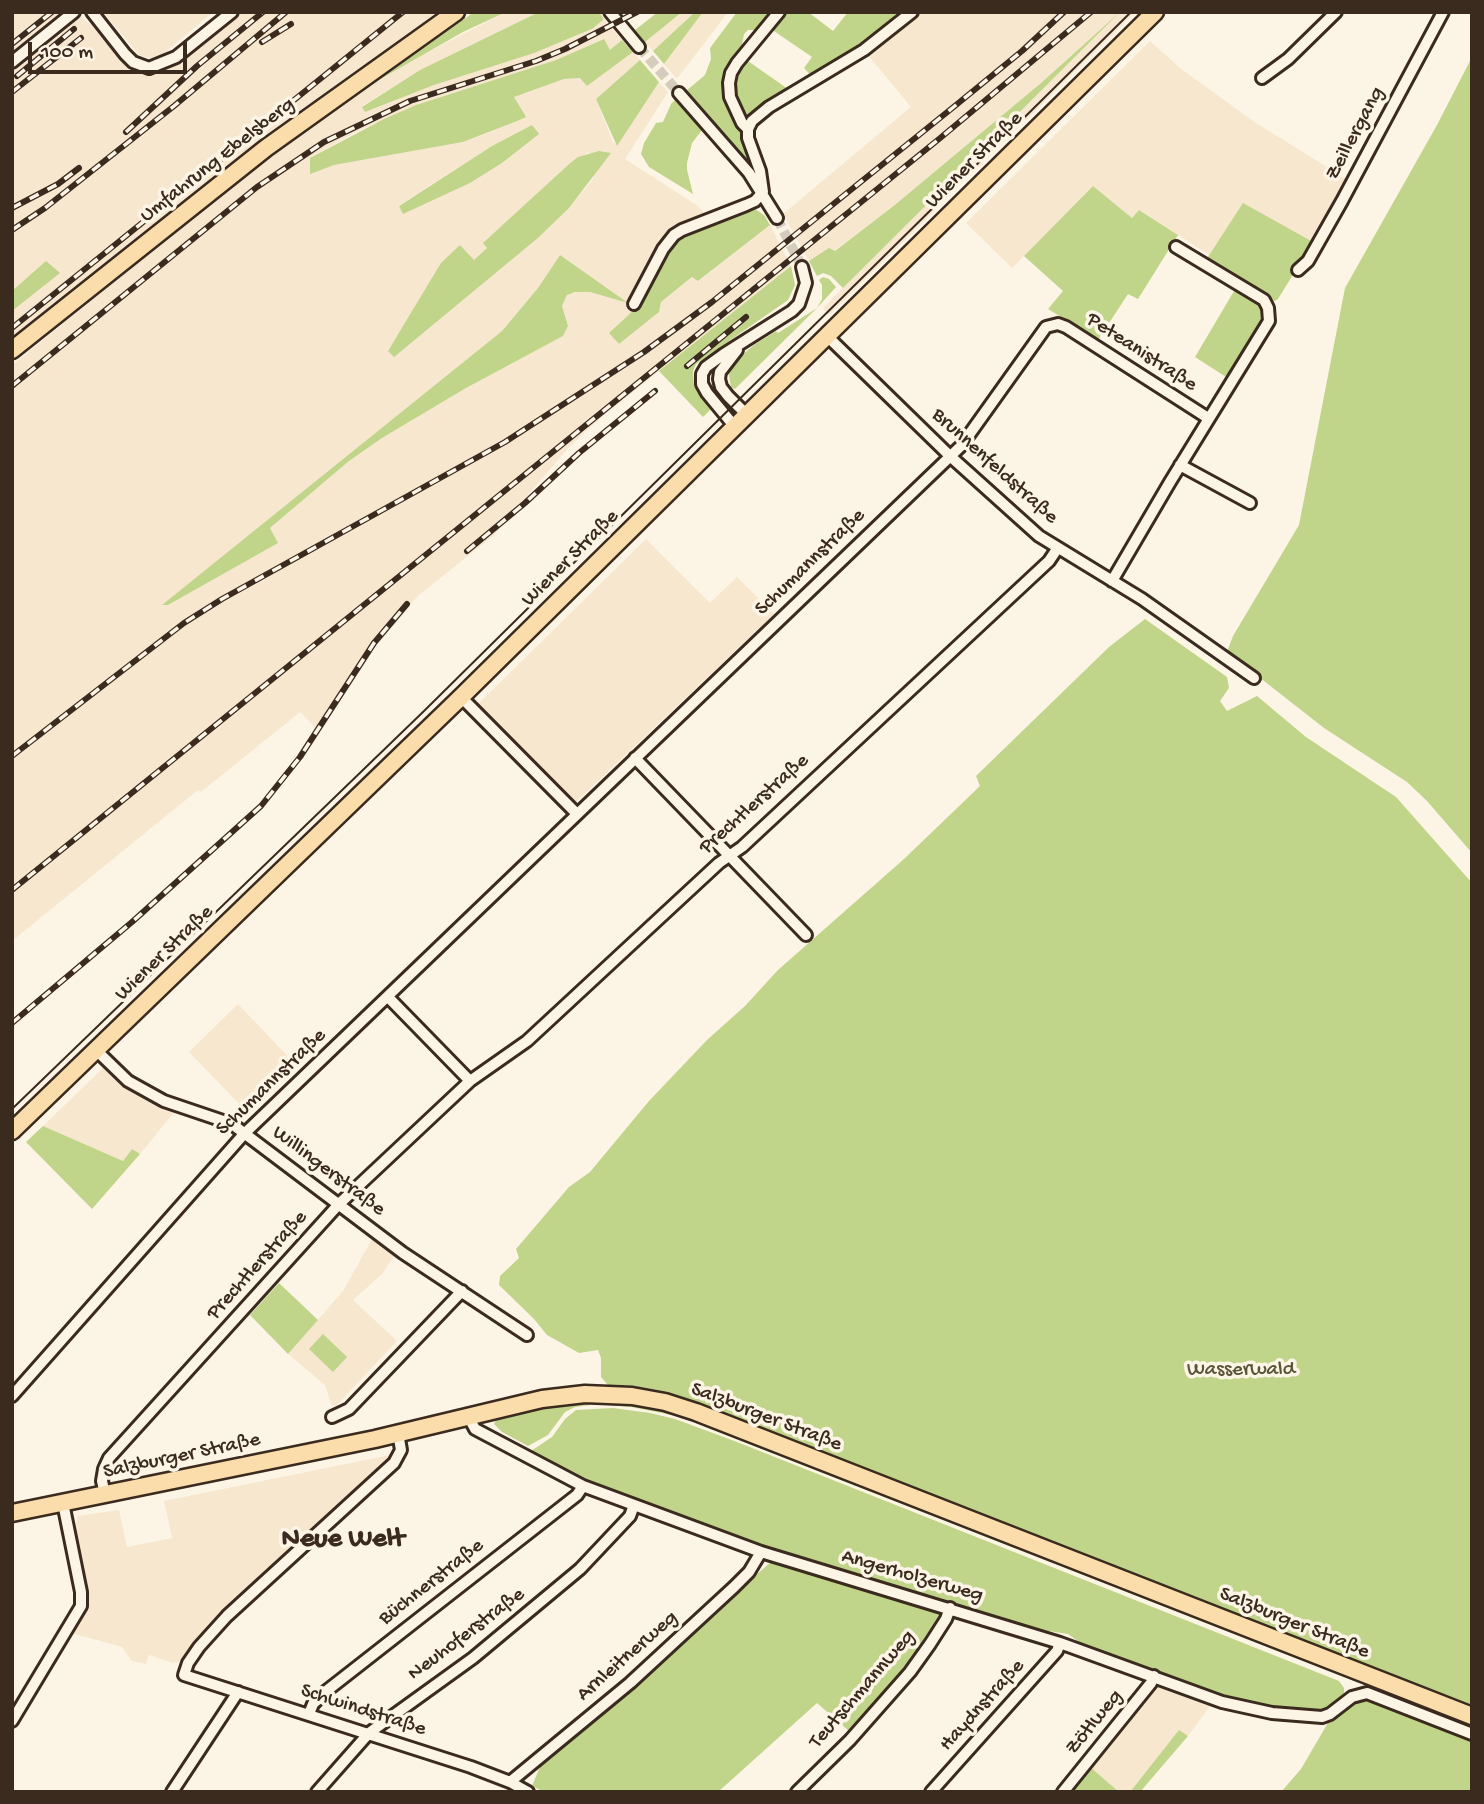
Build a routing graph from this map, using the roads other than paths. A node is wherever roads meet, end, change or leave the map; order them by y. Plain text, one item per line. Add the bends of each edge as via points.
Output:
1 (75, 12) edge
2 (92, 12) edge
3 (232, 12) edge
4 (456, 12) edge
5 (610, 12) edge
6 (779, 12) edge
7 (912, 12) edge
8 (1155, 12) edge
9 (1336, 12) edge
10 (1443, 12) edge
11 (639, 47) tunnel mouth
12 (12, 62) edge
13 (1262, 78) dead end
14 (679, 93) tunnel mouth
15 (748, 129) junction
16 (763, 192) junction
17 (777, 218) tunnel mouth
18 (1177, 247) dead end
19 (802, 267) tunnel mouth
20 (1298, 270) dead end
21 (634, 304) dead end
22 (1052, 324) joint
23 (827, 337) junction
24 (744, 342) junction
25 (12, 351) edge
26 (747, 415) junction
27 (1208, 418) junction
28 (735, 427) junction
29 (950, 456) junction
30 (1180, 465) junction
31 (1250, 503) dead end
32 (1057, 549) junction
33 (1112, 581) junction
34 (1254, 678) dead end
35 (461, 697) junction
36 (635, 758) junction
37 (577, 814) junction
38 (730, 856) junction
39 (806, 935) dead end
40 (388, 997) junction
41 (96, 1050) junction
42 (470, 1081) junction
43 (12, 1131) edge
44 (244, 1134) junction
45 (339, 1204) junction
46 (462, 1292) junction
47 (527, 1335) dead end
48 (12, 1396) edge
49 (468, 1416) junction
50 (332, 1417) dead end
51 (398, 1433) junction
52 (583, 1486) junction
53 (105, 1494) junction
54 (63, 1503) junction
55 (634, 1505) junction
56 (12, 1513) edge
57 (761, 1552) junction
58 (950, 1608) junction
59 (1060, 1643) junction
60 (1154, 1676) junction
61 (238, 1692) junction
62 (309, 1714) junction
63 (1472, 1716) edge
64 (12, 1721) edge
65 (369, 1732) junction
66 (1472, 1734) edge
67 (510, 1782) junction
68 (172, 1792) edge
69 (317, 1792) edge
70 (528, 1792) edge
71 (797, 1792) edge
72 (931, 1792) edge
73 (1063, 1792) edge

1 - 12 street
2 - 3 street via 133,62 149,68 176,57
4 - 25 main road, Umfahrung Ebelsberg via 266,148
5 - 11 street
6 - 15 street via 737,62 729,83 730,97
7 - 15 street via 864,50 759,114
8 - 23 main road, Wiener Straße
9 - 13 street via 1289,59
10 - 20 street, Zeillergang via 1342,201 1308,261
14 - 16 street
15 - 16 street
16 - 17 street
16 - 21 street via 755,201 674,235
18 - 27 street via 1264,300 1269,315 1267,326
19 - 24 street via 806,283 799,304
22 - 27 street, Peteanistraße via 1066,327
22 - 29 street, Schumannstraße via 1038,335
23 - 26 main road, Wiener Straße
23 - 29 street, Brunnenfeldstraße
24 - 26 street via 719,379
24 - 28 street via 706,367 701,379
26 - 28 main road, Wiener Straße
27 - 30 street
28 - 35 main road, Wiener Straße
29 - 32 street, Brunnenfeldstraße
29 - 36 street, Schumannstraße
30 - 31 street
30 - 33 street
32 - 33 street, Brunnenfeldstraße
32 - 38 street, Prechtlerstraße
33 - 34 street, Brunnenfeldstraße
35 - 37 street
35 - 41 main road, Wiener Straße
36 - 37 street, Schumannstraße
36 - 38 street
37 - 40 street, Schumannstraße
38 - 39 street
38 - 42 street, Prechtlerstraße via 527,1041
40 - 42 street
40 - 44 street, Schumannstraße
41 - 43 main road, Wiener Straße
41 - 44 street, Willingerstraße via 128,1081 164,1101 232,1124
42 - 45 street, Prechtlerstraße
44 - 45 street, Willingerstraße
44 - 48 street, Schumannstraße
45 - 46 street, Willingerstraße
45 - 53 street, Prechtlerstraße via 109,1458 102,1481
46 - 47 street, Willingerstraße
46 - 50 street via 349,1409
49 - 51 main road, Salzburger Straße
49 - 52 street, Angerholzerweg via 475,1429
49 - 63 main road, Salzburger Straße via 585,1394 664,1402
51 - 53 main road, Salzburger Straße
51 - 61 street, Schwindstraße via 401,1450 394,1463 227,1616 188,1663 184,1675
52 - 55 street, Angerholzerweg
52 - 62 street, Büchnerstraße via 325,1692
53 - 54 main road, Salzburger Straße
54 - 56 main road, Salzburger Straße
54 - 64 street via 81,1606
55 - 57 street, Angerholzerweg
55 - 65 street, Neuhoferstraße via 602,1547 547,1598
57 - 58 street, Angerholzerweg
57 - 67 street, Arnleitnerweg via 749,1572 639,1675
58 - 59 street, Angerholzerweg
58 - 71 street, Teutschmannweg via 910,1672
59 - 60 street, Angerholzerweg
59 - 72 street, Haydnstraße
60 - 66 street, Angerholzerweg via 1222,1702 1307,1717 1330,1714 1359,1694 1376,1696
60 - 73 street, Zötlweg
61 - 62 street, Schwindstraße
61 - 68 street
62 - 65 street, Schwindstraße
65 - 67 street, Schwindstraße
65 - 69 street, Neuhoferstraße
67 - 70 street, Schwindstraße

